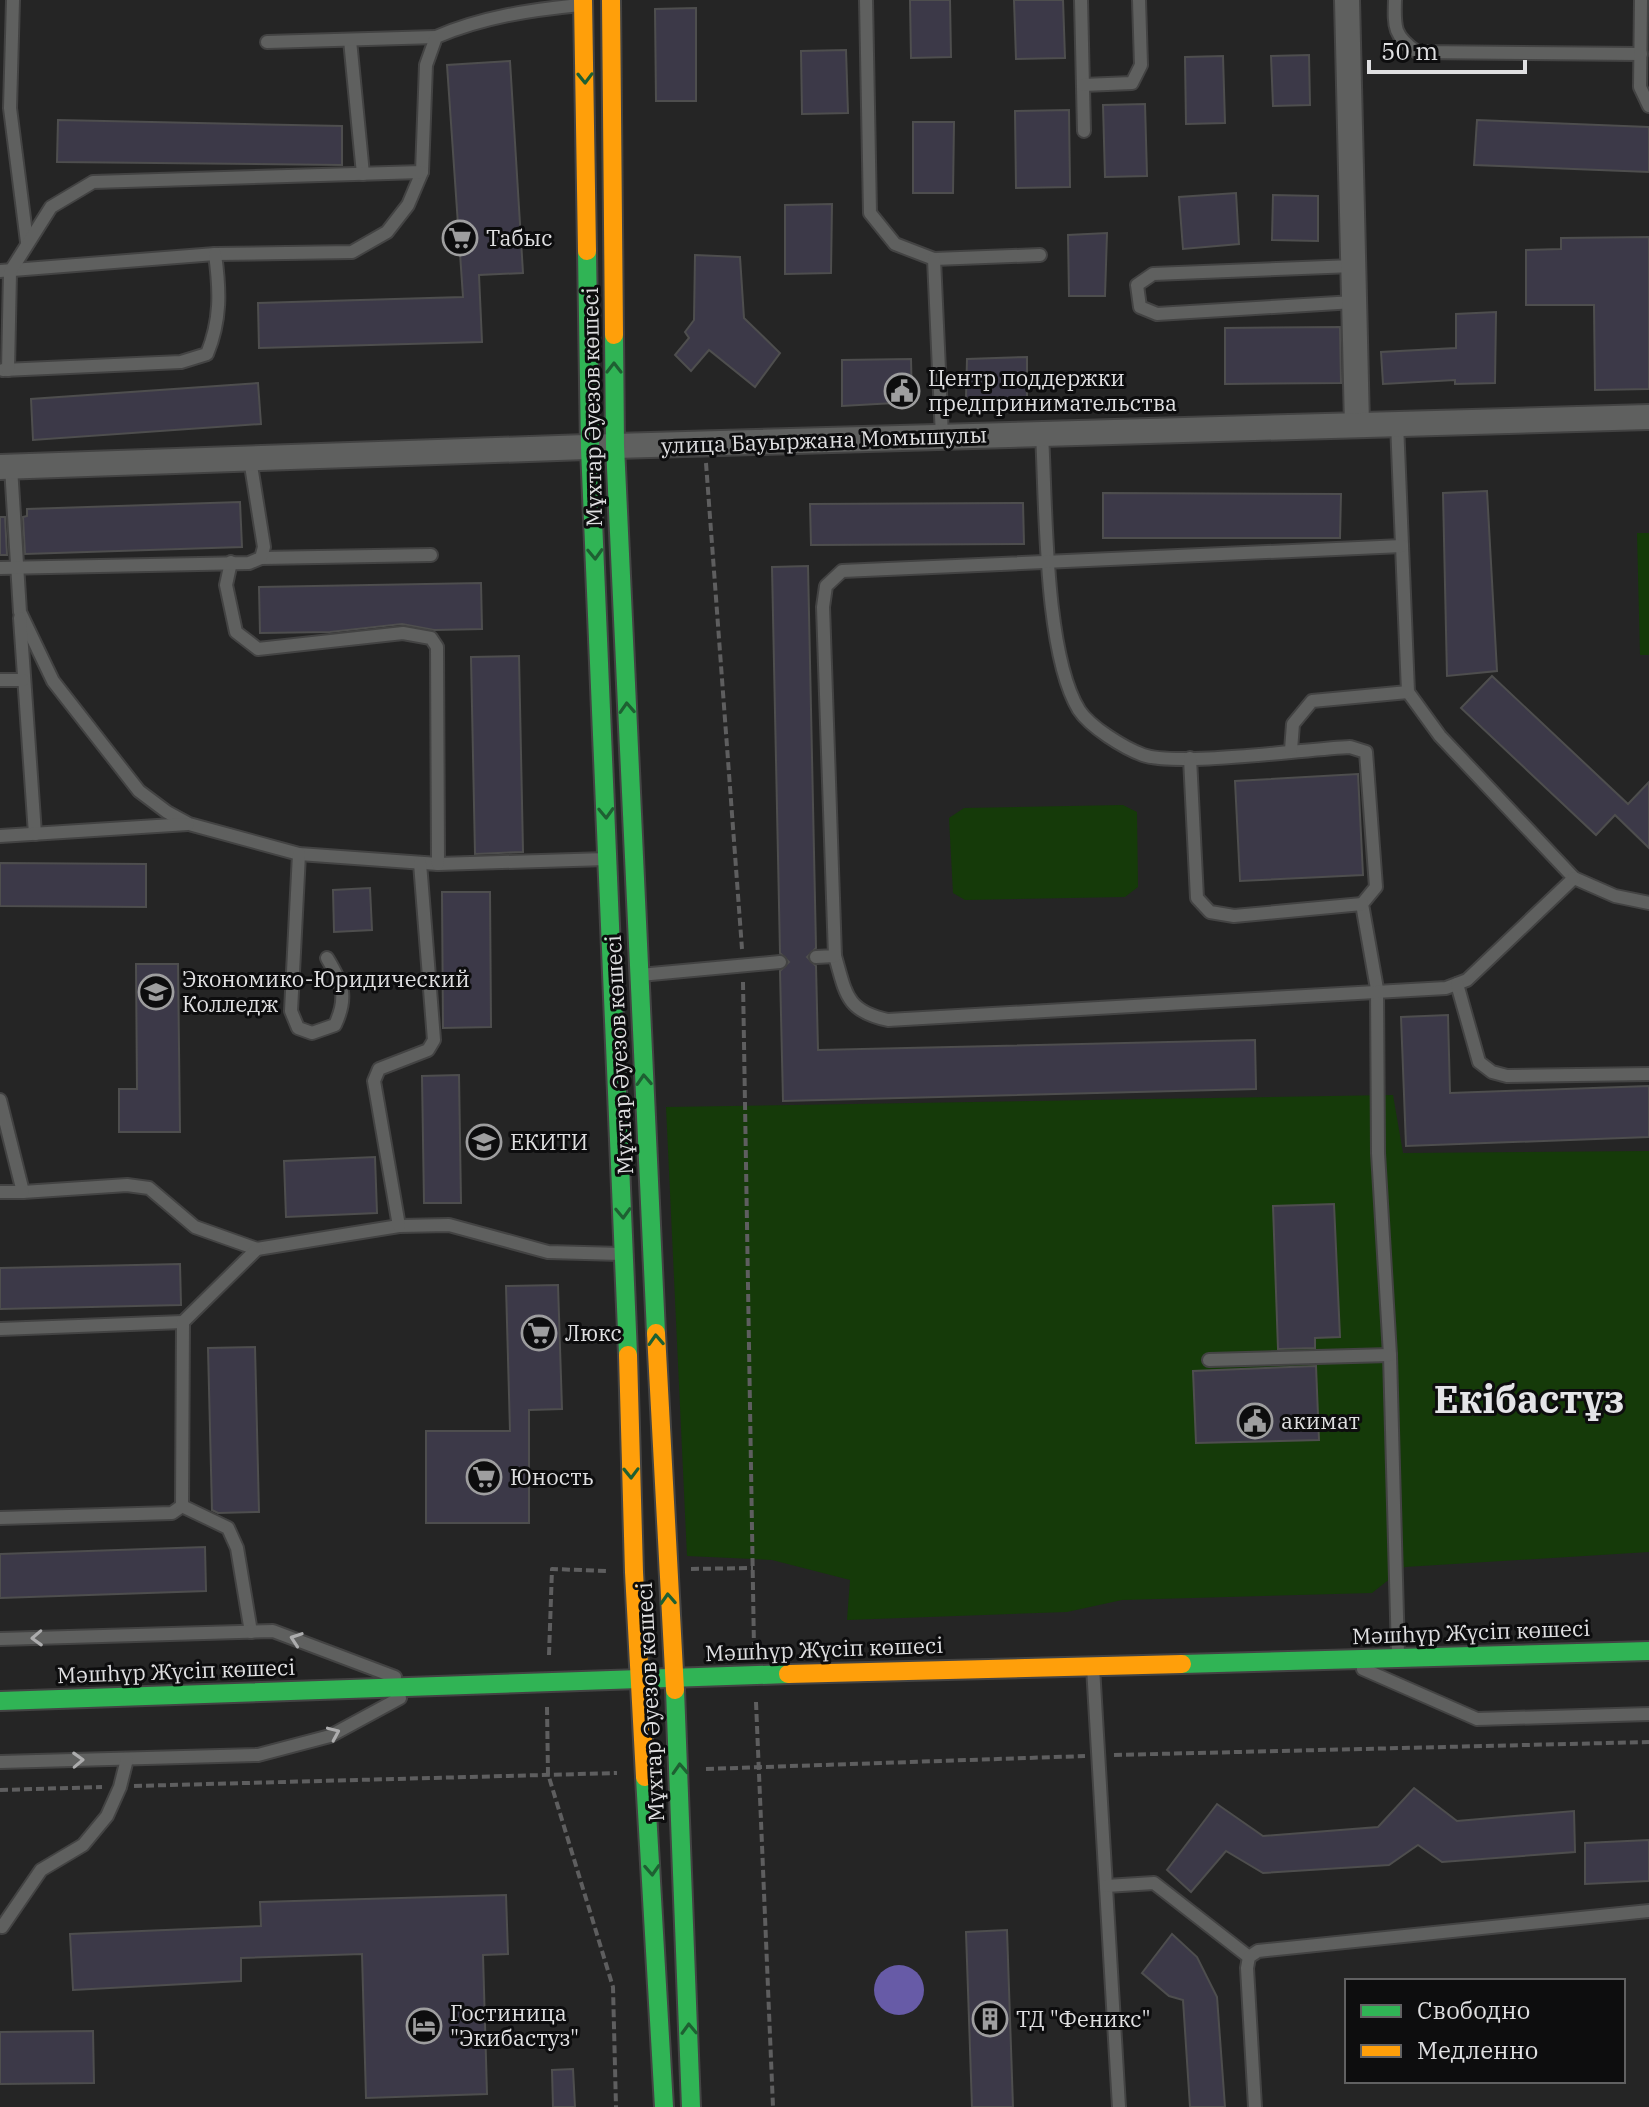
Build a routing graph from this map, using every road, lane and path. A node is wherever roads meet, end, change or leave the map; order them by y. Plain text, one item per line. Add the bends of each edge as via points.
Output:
1 (13, 0) edge
2 (611, 0) edge
3 (866, 0) edge
4 (1081, 0) edge
5 (1139, 0) edge
6 (1347, 0) edge
7 (1395, 0) edge
8 (1641, 0) edge
9 (584, 2) edge
10 (436, 37) junction
11 (350, 40) junction
12 (267, 42) dead end
13 (1641, 54) junction
14 (1083, 85) junction
15 (1649, 106) edge
16 (1084, 131) dead end
17 (422, 172) junction
18 (363, 174) junction
19 (27, 242) junction
20 (215, 254) junction
21 (1040, 255) dead end
22 (934, 259) junction
23 (1353, 266) junction
24 (5, 272) edge
25 (1354, 302) junction
26 (4, 370) edge
27 (1649, 417) edge
28 (1397, 423) junction
29 (1357, 425) junction
30 (1042, 434) junction
31 (942, 437) junction
32 (705, 443) junction
33 (615, 446) junction
34 (590, 448) junction
35 (250, 459) junction
36 (5, 467) edge
37 (1402, 546) junction
38 (431, 555) dead end
39 (261, 558) junction
40 (231, 562) junction
41 (1049, 563) junction
42 (19, 567) junction
43 (0, 568) edge
44 (20, 612) junction
45 (0, 680) edge
46 (23, 680) junction
47 (1408, 692) junction
48 (1291, 750) junction
49 (1190, 758) junction
50 (189, 824) junction
51 (35, 834) junction
52 (0, 836) edge
53 (299, 854) junction
54 (608, 859) junction
55 (634, 859) junction
56 (420, 863) junction
57 (438, 864) junction
58 (1574, 878) junction
59 (1649, 903) edge
60 (1362, 904) junction
61 (835, 956) junction
62 (816, 957) dead end
63 (327, 958) dead end
64 (780, 962) dead end
65 (743, 964) junction
66 (639, 975) junction
67 (613, 979) junction
68 (1457, 984) junction
69 (1377, 989) junction
70 (1649, 1074) edge
71 (0, 1100) edge
72 (0, 1192) edge
73 (23, 1192) junction
74 (399, 1226) junction
75 (257, 1249) junction
76 (625, 1254) junction
77 (183, 1322) junction
78 (0, 1329) edge
79 (1390, 1355) junction
80 (1209, 1360) dead end
81 (182, 1506) junction
82 (0, 1518) edge
83 (552, 1569) dead end
84 (251, 1632) junction
85 (0, 1639) edge
86 (1649, 1651) edge
87 (1398, 1658) junction
88 (1341, 1660) junction
89 (1093, 1666) junction
90 (754, 1675) junction
91 (672, 1677) junction
92 (639, 1681) junction
93 (547, 1683) junction
94 (421, 1687) junction
95 (0, 1701) edge
96 (1649, 1714) edge
97 (1649, 1742) edge
98 (1099, 1756) junction
99 (127, 1759) junction
100 (0, 1762) edge
101 (760, 1766) junction
102 (680, 1770) junction
103 (647, 1773) junction
104 (548, 1774) junction
105 (120, 1787) junction
106 (0, 1790) edge
107 (1106, 1886) junction
108 (1649, 1911) edge
109 (2, 1927) dead end
110 (1249, 1957) junction
111 (616, 2107) edge
112 (664, 2107) edge
113 (691, 2107) edge
114 (773, 2107) edge
115 (1119, 2107) edge
116 (1255, 2107) edge

1 - 19 lane via 10,108
33 -> 2 street, Мұхтар Әуезов көшесі
3 - 22 lane via 870,213 895,244
4 - 14 lane
5 - 14 lane via 1141,65 1132,83
6 - 23 street
7 - 13 lane via 1400,40 1417,52
8 - 13 lane
9 - 10 lane via 465,25
9 -> 34 street, Мұхтар Әуезов көшесі
10 - 11 lane
10 - 17 lane via 426,65
11 - 12 lane
11 - 18 lane
13 - 15 lane via 1640,87
14 - 16 lane
17 - 18 lane
17 - 20 lane via 408,205 387,232 352,252
18 - 19 lane via 93,182 51,207
19 - 24 lane
20 - 24 lane
20 - 26 lane via 218,328 207,354 181,362
21 - 22 lane
22 - 31 lane
23 - 25 street
23 - 25 lane via 1153,274 1137,285 1140,307 1157,314
24 - 26 lane
25 - 29 street
27 - 28 street, улица Бауыржана Момышулы
28 - 29 street, улица Бауыржана Момышулы
28 - 37 lane
29 - 30 street, улица Бауыржана Момышулы
30 - 31 street, улица Бауыржана Момышулы
30 - 41 lane
31 - 32 street, улица Бауыржана Момышулы
32 - 33 street, улица Бауыржана Момышулы
32 - 65 path
33 - 34 street, улица Бауыржана Момышулы
55 -> 33 street, Мұхтар Әуезов көшесі
34 - 35 street, улица Бауыржана Момышулы
34 -> 54 street, Мұхтар Әуезов көшесі
35 - 36 street, улица Бауыржана Момышулы
35 - 39 lane via 264,547
36 - 42 lane
37 - 41 lane
37 - 47 lane
38 - 39 lane
39 - 40 lane
40 - 42 lane
40 - 57 lane via 226,585 236,632 258,649 403,633 431,638 437,647
41 - 49 lane via 1059,660 1080,711 1109,736 1145,756
41 - 61 lane via 842,571 826,586
42 - 43 lane
42 - 44 lane
44 - 46 lane
44 - 50 lane via 53,681 139,791
45 - 46 lane
46 - 51 lane
47 - 48 lane via 1312,701 1293,724
47 - 58 lane via 1440,736
48 - 49 lane
48 - 60 lane via 1350,747 1366,752 1376,887
49 - 60 lane via 1197,898 1210,912 1234,916
50 - 51 lane
50 - 53 lane
51 - 52 lane
53 - 56 lane
53 - 63 lane via 291,1011 298,1028 312,1033 335,1025 344,1005 343,984
54 - 55 lane
54 - 57 lane
54 - 67 street, Мұхтар Әуезов көшесі
55 - 66 street, Мұхтар Әуезов көшесі
56 - 57 lane
56 - 74 lane via 434,1040 428,1050 379,1069 374,1081
58 - 59 lane via 1615,896
58 - 68 lane
60 - 69 lane
61 - 62 lane
61 - 69 lane via 849,1001 866,1015 888,1020
64 - 65 lane
65 - 66 lane
65 - 90 path
66 - 67 lane
91 -> 66 street, Мұхтар Әуезов көшесі
67 -> 76 street, Мұхтар Әуезов көшесі
68 - 69 lane
68 - 70 lane via 1479,1062 1492,1072
69 - 79 lane via 1378,1153
71 - 73 lane
72 - 73 lane
73 - 75 lane via 149,1188 195,1227
74 - 75 lane
74 - 76 lane via 449,1225 548,1252
75 - 77 lane
76 -> 92 street, Мұхтар Әуезов көшесі
77 - 78 lane
77 - 81 lane
79 - 80 lane
79 - 87 lane
81 - 82 lane via 172,1513
81 - 84 lane via 228,1528 237,1548
83 - 93 path
84 -> 85 lane
94 -> 84 lane via 273,1631
86 - 87 street, Мәшһүр Жүсіп көшесі
87 - 88 street, Мәшһүр Жүсіп көшесі
88 - 89 street, Мәшһүр Жүсіп көшесі
88 - 96 lane via 1477,1719
89 - 90 street, Мәшһүр Жүсіп көшесі
89 - 98 lane
90 - 91 street, Мәшһүр Жүсіп көшесі
90 - 101 path
91 - 92 street, Мәшһүр Жүсіп көшесі
102 -> 91 street, Мұхтар Әуезов көшесі
92 - 93 street, Мәшһүр Жүсіп көшесі
92 - 103 street, Мұхтар Әуезов көшесі
93 - 94 street, Мәшһүр Жүсіп көшесі
93 - 104 path
94 - 95 street, Мәшһүр Жүсіп көшесі
99 -> 94 lane via 258,1755 330,1736
97 - 98 path
98 - 101 path
98 - 107 lane
100 -> 99 lane
99 - 105 lane
101 - 102 path
101 - 114 path
113 -> 102 street, Мұхтар Әуезов көшесі
103 - 104 path
103 -> 112 street, Мұхтар Әуезов көшесі
104 - 105 path
104 - 111 path via 613,1987
105 - 106 path
105 - 109 lane via 107,1816 83,1845 41,1870
107 - 110 lane via 1154,1883
107 - 115 lane
108 - 110 lane via 1258,1951
110 - 116 lane

